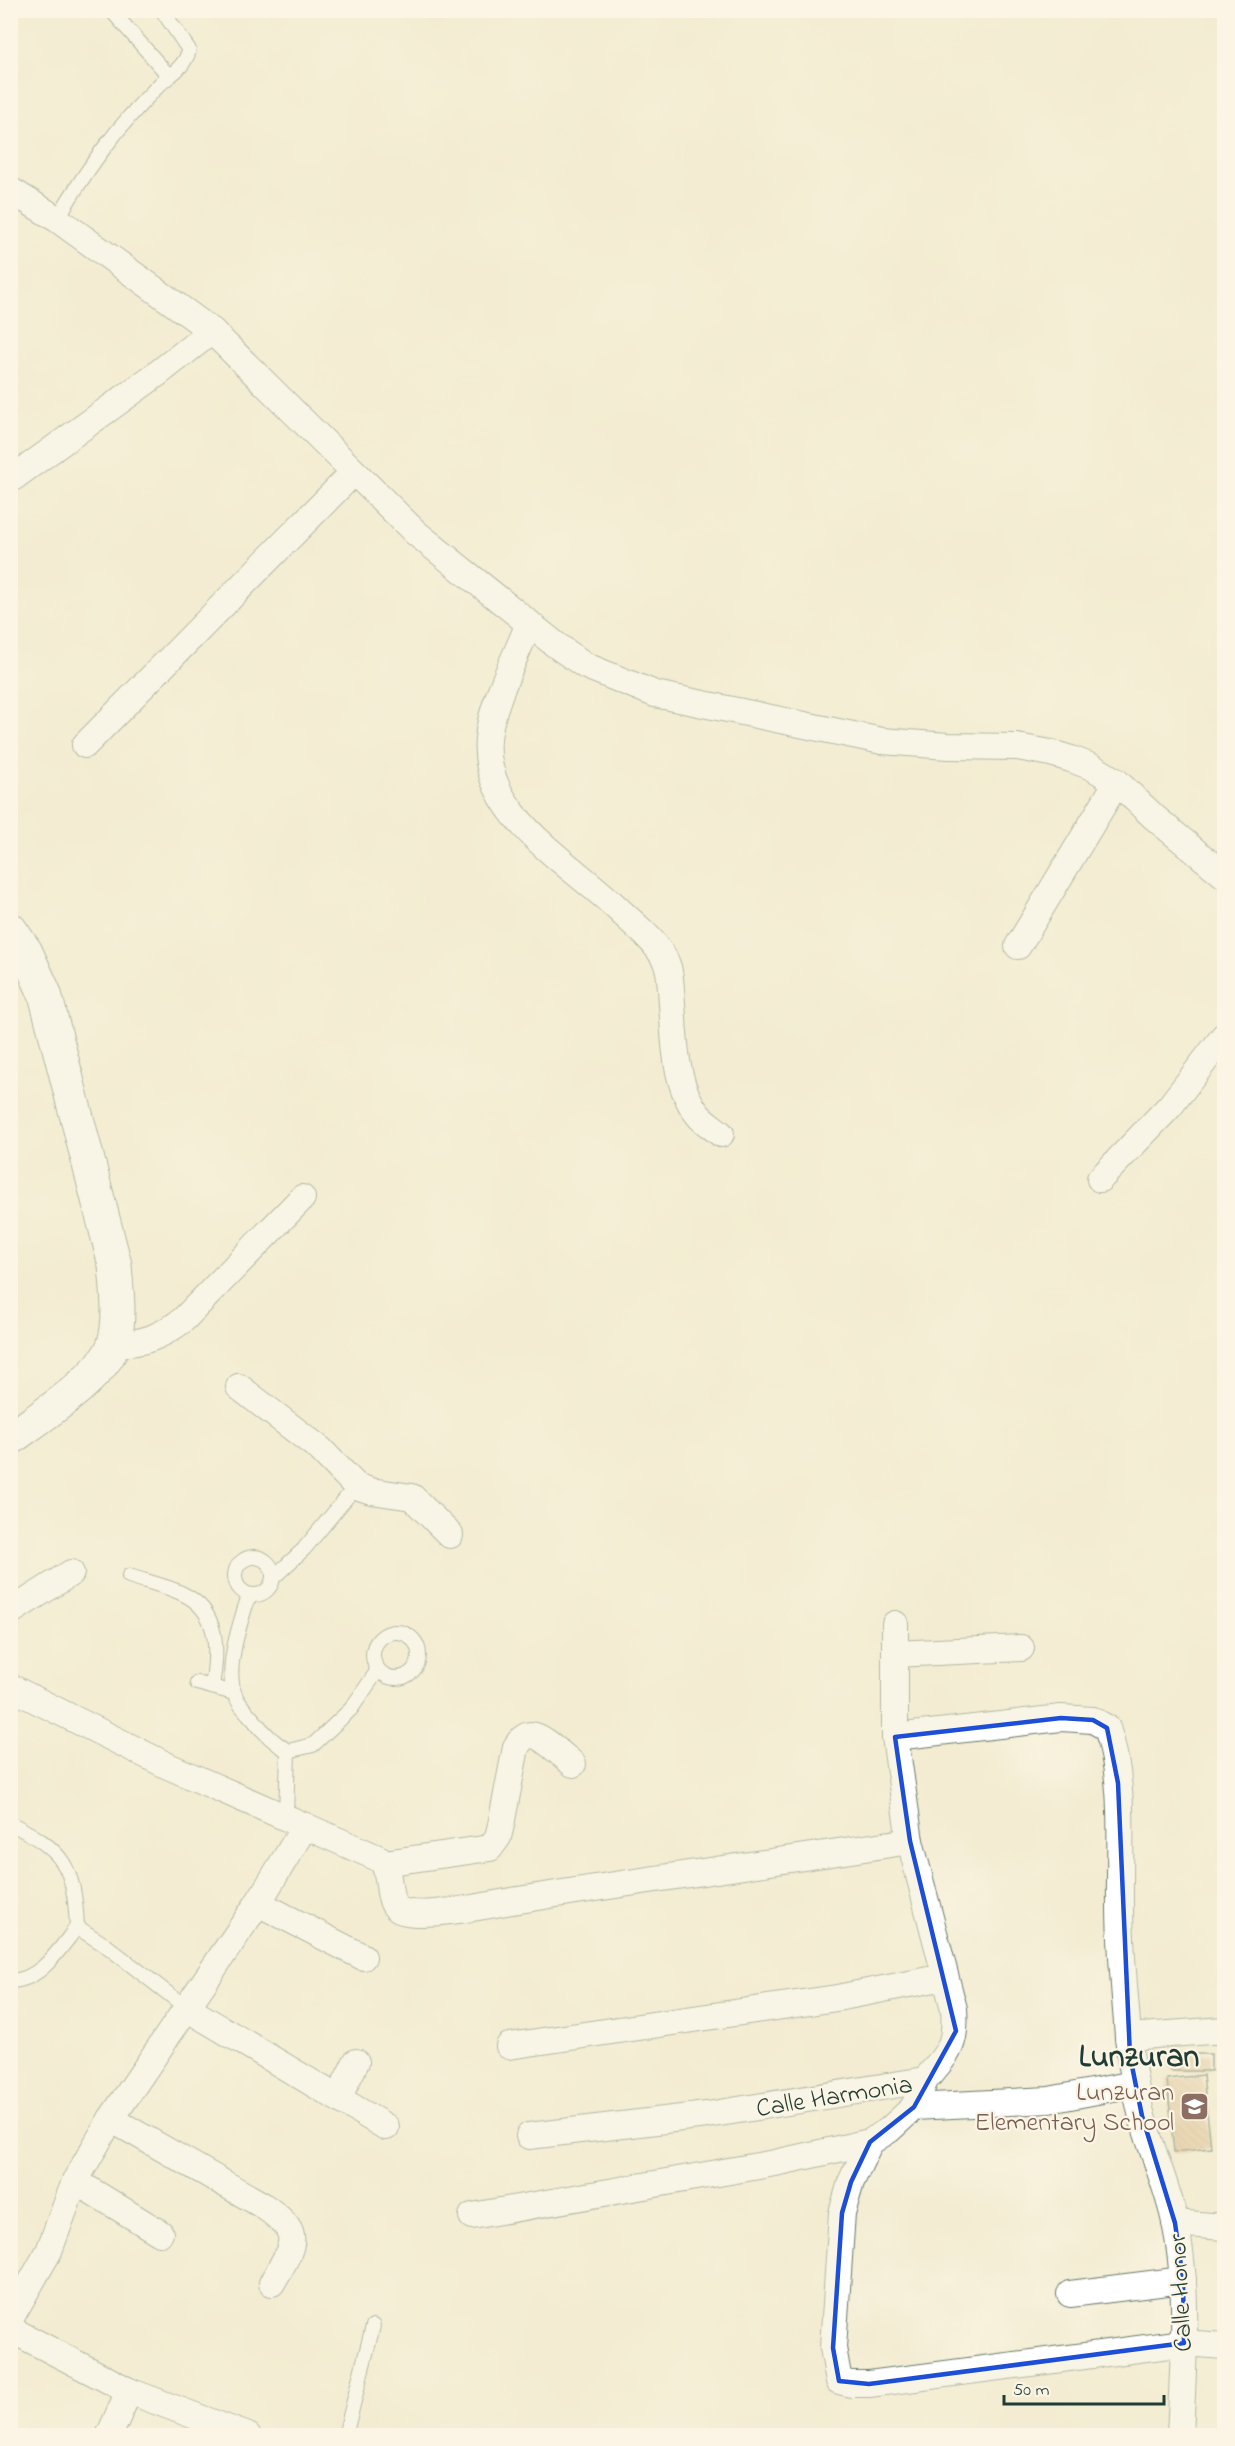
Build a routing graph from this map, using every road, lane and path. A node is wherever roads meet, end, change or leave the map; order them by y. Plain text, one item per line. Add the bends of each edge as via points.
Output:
1 (111, 10) edge
2 (162, 10) edge
3 (169, 76) junction
4 (10, 190) edge
5 (57, 219) junction
6 (212, 331) junction
7 (353, 474) junction
8 (10, 480) edge
9 (529, 623) junction
10 (85, 745) dead end
11 (1117, 782) junction
12 (1224, 875) edge
13 (10, 929) edge
14 (1018, 946) dead end
15 (1224, 1036) edge
16 (721, 1134) dead end
17 (1100, 1179) dead end
18 (302, 1198) dead end
19 (114, 1344) junction
20 (239, 1387) dead end
21 (10, 1439) edge
22 (356, 1486) junction
23 (450, 1535) dead end
24 (71, 1573) dead end
25 (129, 1576) dead end
26 (274, 1577) junction
27 (249, 1595) junction
28 (10, 1612) edge
29 (895, 1624) dead end
30 (1021, 1648) dead end
31 (895, 1654) junction
32 (378, 1670) dead end
33 (197, 1683) dead end
34 (212, 1686) junction
35 (10, 1688) edge
36 (234, 1693) junction
37 (894, 1737) junction
38 (288, 1751) junction
39 (573, 1764) dead end
40 (295, 1821) junction
41 (10, 1823) edge
42 (910, 1841) junction
43 (384, 1863) junction
44 (258, 1903) junction
45 (77, 1927) junction
46 (363, 1957) dead end
47 (945, 1977) junction
48 (10, 1981) edge
49 (188, 2008) junction
50 (1224, 2030) edge
51 (1128, 2037) junction
52 (509, 2046) dead end
53 (356, 2062) dead end
54 (925, 2080) junction
55 (1134, 2084) junction
56 (338, 2098) junction
57 (914, 2107) junction
58 (111, 2119) junction
59 (386, 2127) dead end
60 (529, 2136) dead end
61 (870, 2142) junction
62 (75, 2181) junction
63 (472, 2216) dead end
64 (1175, 2223) junction
65 (1224, 2227) edge
66 (160, 2233) dead end
67 (1184, 2280) junction
68 (272, 2283) dead end
69 (1070, 2294) dead end
70 (10, 2319) edge
71 (373, 2326) dead end
72 (10, 2328) edge
73 (1184, 2343) junction
74 (1224, 2346) edge
75 (129, 2391) junction
76 (109, 2436) edge
77 (248, 2436) edge
78 (345, 2436) edge
79 (1180, 2436) edge

1 - 3 lane
2 - 3 lane via 189,50 184,65
3 - 5 lane via 107,141
4 - 5 street
5 - 6 street
6 - 7 street
6 - 8 street
7 - 9 street via 416,533
7 - 10 street
9 - 11 street via 586,666 655,694 882,741 1017,747 1051,753 1092,766
9 - 16 street via 492,718 488,761 495,786 515,818 598,889 660,954 668,967 676,1059 685,1092 702,1119
11 - 12 street
11 - 14 street
13 - 19 main road via 26,951 45,994 116,1265
15 - 17 street via 1170,1107
18 - 19 street via 183,1320 148,1341
19 - 21 main road via 87,1381
20 - 22 street via 320,1449
22 - 23 street via 412,1497
22 - 26 lane via 304,1549
24 - 28 street
25 - 34 lane via 185,1594 204,1611 214,1625
26 - 27 lane via 265,1593
26 - 27 lane via 272,1568 257,1557 240,1563 235,1581
27 - 36 lane via 237,1633 232,1671
29 - 31 street
30 - 31 street
31 - 37 street
32 - 38 lane via 351,1709 313,1745
33 - 34 lane
34 - 36 lane
35 - 40 street via 168,1766
36 - 38 lane via 269,1737
37 - 42 street
37 - 51 street, Calle Honor via 1061,1718 1093,1719 1107,1728 1118,1783
38 - 40 lane
39 - 43 street via 539,1738 523,1737 516,1747 499,1831 490,1848
40 - 43 street
40 - 44 street
41 - 45 lane via 59,1854 72,1882
42 - 43 street via 439,1912 398,1908 392,1900
42 - 47 street
44 - 46 street
44 - 49 street
45 - 48 lane via 42,1968 26,1979
45 - 49 lane
47 - 52 street via 837,1998
47 - 54 street via 956,2031 951,2047
49 - 56 street
49 - 58 street
50 - 51 street
51 - 55 street, Calle Honor
53 - 56 street
54 - 57 street, Calle Harmonia
54 - 60 street, Calle Harmonia via 707,2115
55 - 57 street, Calle Harmonia via 1049,2100
55 - 64 street, Calle Honor
56 - 59 street
57 - 61 street
58 - 62 street
58 - 68 street via 282,2219 292,2240
61 - 63 street via 775,2163
61 - 73 street via 851,2182 842,2213 833,2348 839,2381 869,2384
62 - 66 street
62 - 70 street via 49,2251
64 - 65 street
64 - 67 street, Calle Honor
67 - 69 street
67 - 73 street, Calle Honor
71 - 78 lane
72 - 75 street
73 - 74 street
73 - 79 street, Calle Honor
75 - 76 street
75 - 77 street

